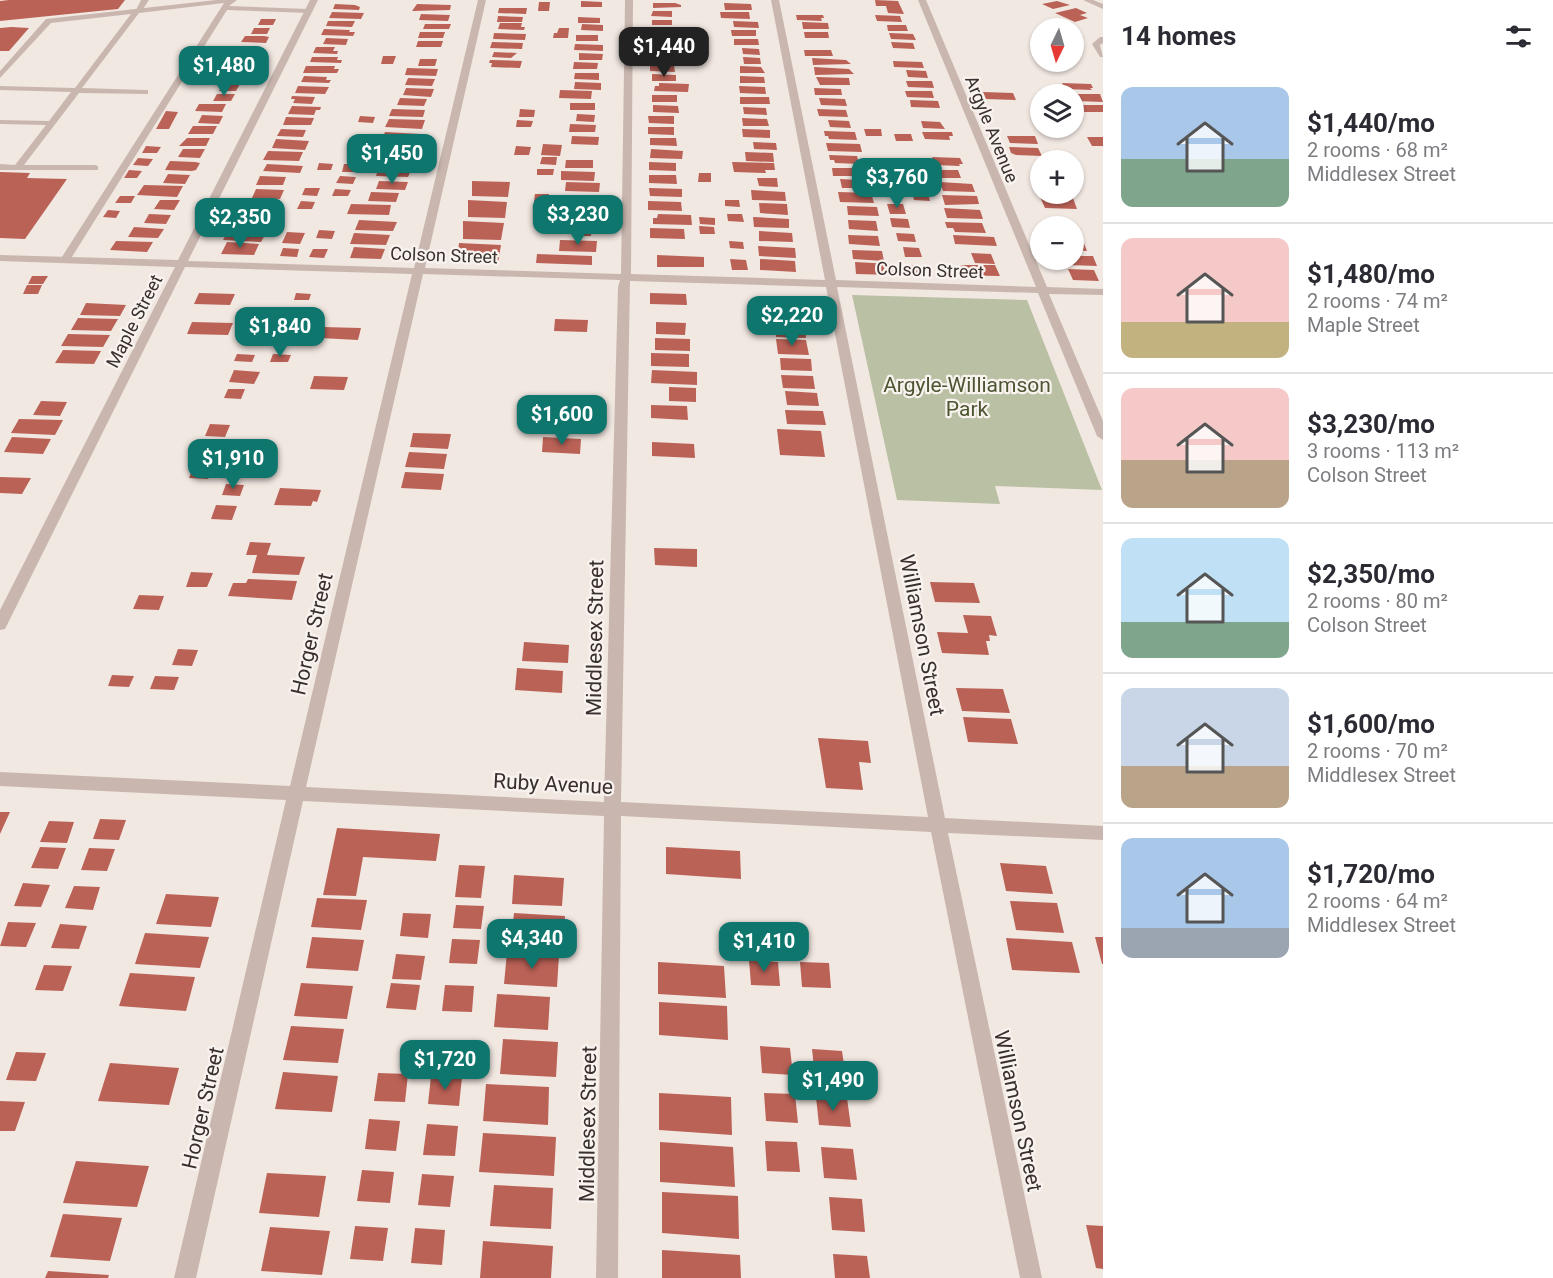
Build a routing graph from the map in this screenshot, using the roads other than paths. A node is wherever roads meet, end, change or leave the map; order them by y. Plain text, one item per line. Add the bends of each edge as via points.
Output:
1 (146, 0) edge
2 (237, 0) edge
3 (482, 0) edge
4 (629, 0) edge
5 (775, 0) edge
6 (921, 0) edge
7 (1087, 0) edge
8 (226, 5) edge
9 (312, 5) edge
10 (1103, 7) edge
11 (138, 10) junction
12 (1103, 39) edge
13 (1103, 55) edge
14 (0, 76) edge
15 (0, 88) edge
16 (76, 90) junction
17 (145, 92) dead end
18 (0, 122) edge
19 (51, 123) junction
20 (0, 167) edge
21 (18, 167) junction
22 (95, 168) dead end
23 (0, 258) edge
24 (65, 260) junction
25 (182, 264) junction
26 (418, 271) junction
27 (626, 277) junction
28 (831, 284) junction
29 (1041, 290) junction
30 (1103, 292) edge
31 (1103, 436) edge
32 (0, 625) edge
33 (0, 779) edge
34 (296, 793) junction
35 (613, 810) junction
36 (938, 826) junction
37 (1103, 834) edge
38 (185, 1278) edge
39 (608, 1278) edge
40 (1031, 1278) edge

1 - 11 street
2 - 8 lane
3 - 26 street, Horger Street
4 - 27 street, Middlesex Street
5 - 28 street, Williamson Street
6 - 29 street, Argyle Avenue
7 - 10 street
8 - 9 lane
8 - 11 lane
8 - 24 lane
9 - 25 street, Maple Street
11 - 14 lane via 49,21
11 - 16 lane
12 - 13 street via 1096,44
15 - 16 lane
16 - 17 lane
16 - 19 lane
18 - 19 lane
19 - 21 lane
20 - 21 lane
21 - 22 lane
23 - 24 street, Colson Street
24 - 25 street, Colson Street
25 - 26 street, Colson Street
25 - 32 street, Maple Street
26 - 27 street, Colson Street
26 - 34 street, Horger Street
27 - 28 street, Colson Street
27 - 35 street, Middlesex Street via 622,309
28 - 29 street, Colson Street
28 - 36 street, Williamson Street
29 - 30 street, Colson Street
29 - 31 street, Argyle Avenue
33 - 34 street, Ruby Avenue
34 - 35 street, Ruby Avenue
34 - 38 street, Horger Street
35 - 36 street, Ruby Avenue
35 - 39 street, Middlesex Street
36 - 37 street, Ruby Avenue
36 - 40 street, Williamson Street

